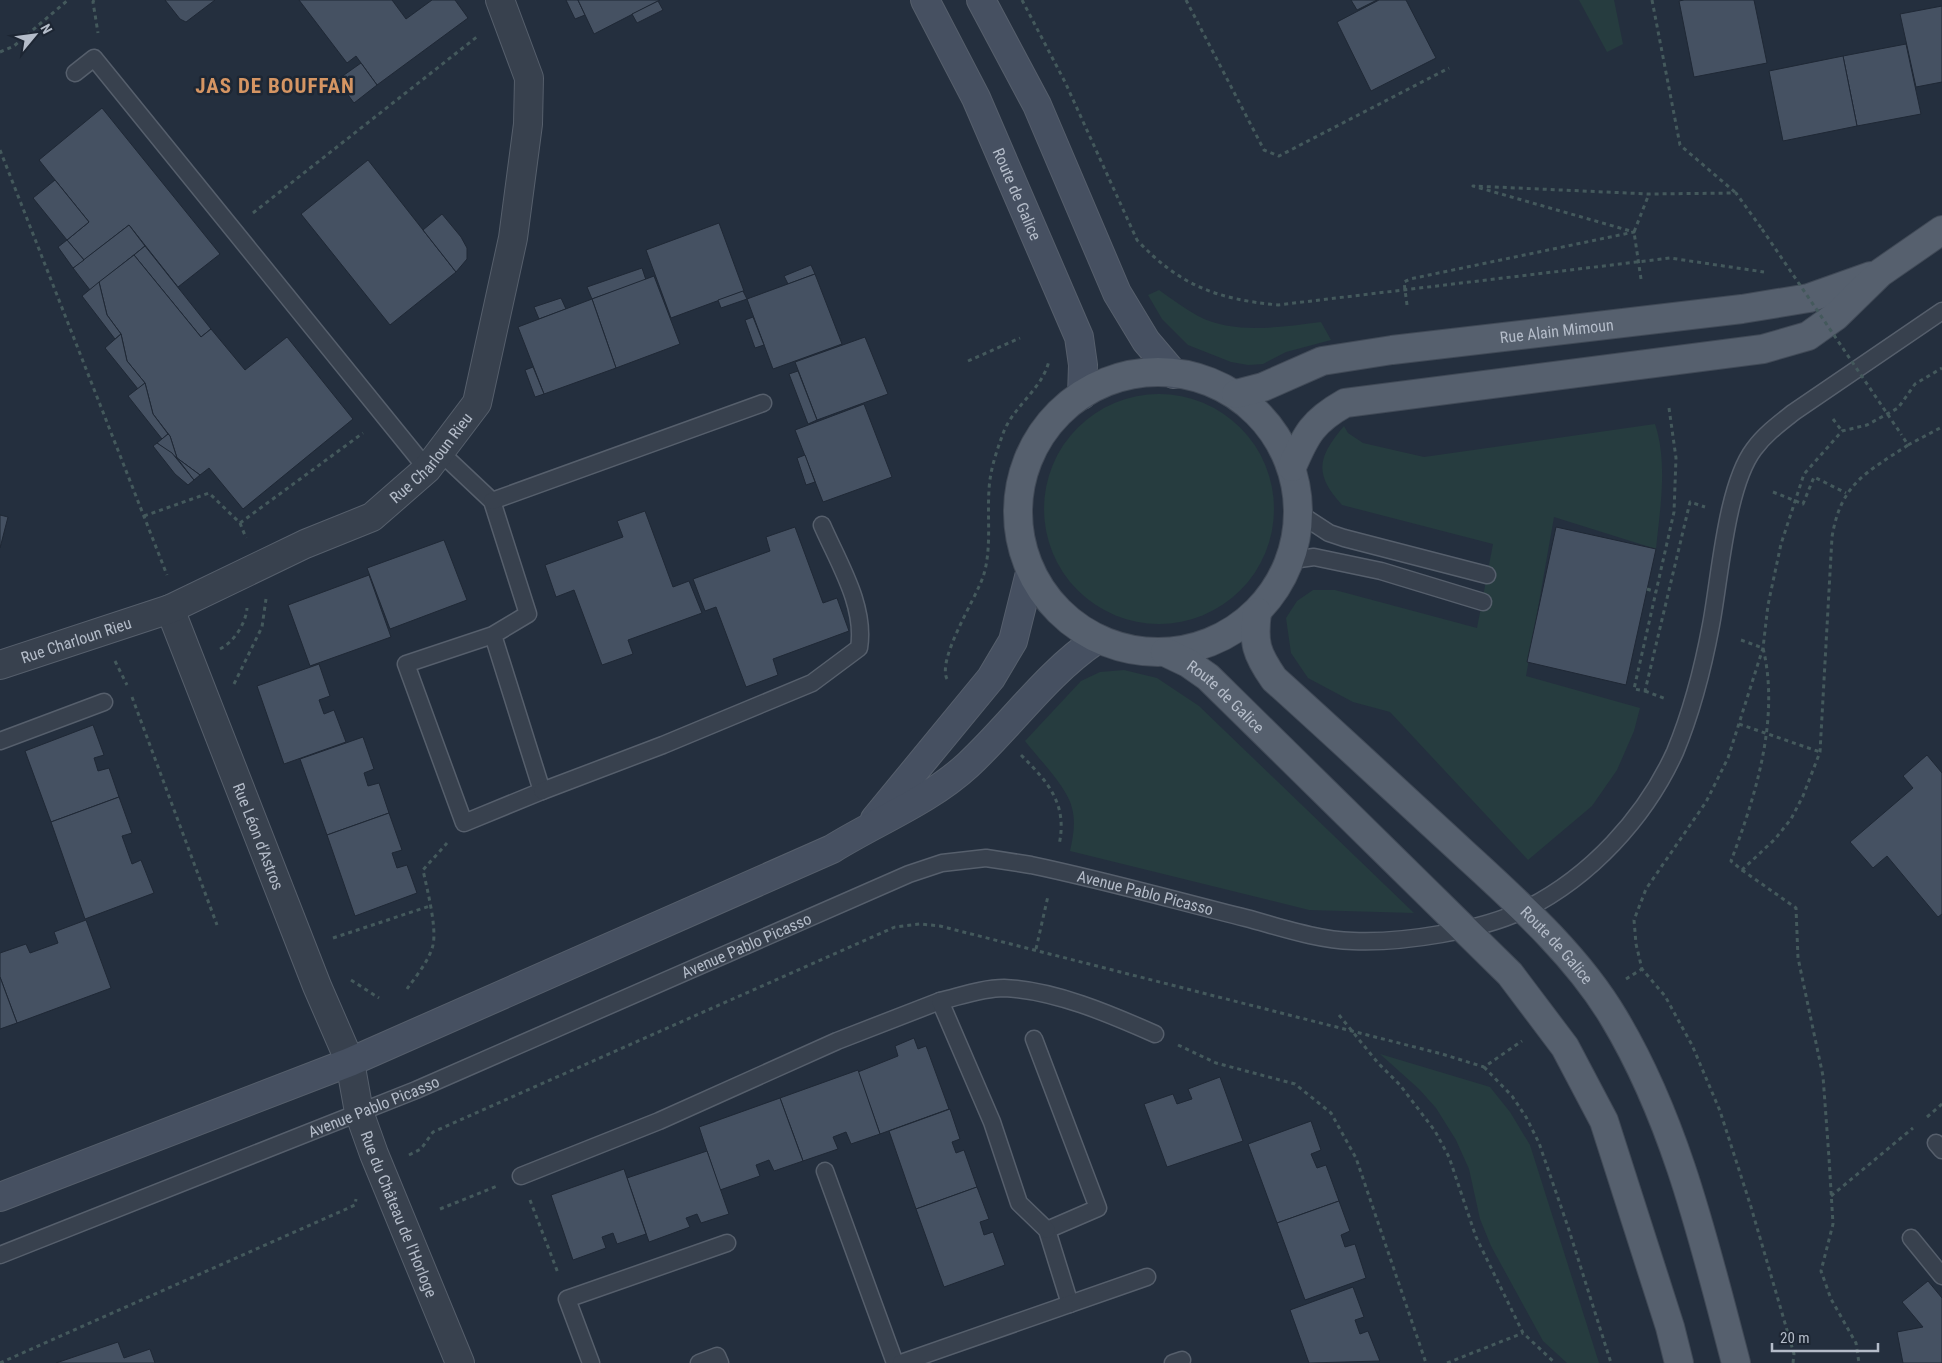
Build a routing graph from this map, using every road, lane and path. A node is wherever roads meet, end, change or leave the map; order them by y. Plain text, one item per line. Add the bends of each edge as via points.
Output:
1 (68, 0) edge
2 (925, 0) edge
3 (981, 0) edge
4 (1022, 0) edge
5 (1186, 0) edge
6 (1652, 0) edge
7 (503, 7) edge
8 (0, 52) edge
9 (1449, 68) dead end
10 (75, 73) dead end
11 (0, 150) edge
12 (1736, 193) junction
13 (1649, 194) junction
14 (234, 229) junction
15 (1942, 230) edge
16 (1634, 232) junction
17 (1638, 262) junction
18 (1880, 273) junction
19 (1769, 274) dead end
20 (1641, 279) dead end
21 (1404, 292) junction
22 (1407, 305) dead end
23 (1942, 311) edge
24 (1020, 338) dead end
25 (1050, 355) dead end
26 (968, 361) dead end
27 (1942, 368) edge
28 (1174, 374) junction
29 (1236, 394) junction
30 (1082, 395) junction
31 (763, 403) dead end
32 (1670, 408) dead end
33 (385, 416) junction
34 (1942, 427) edge
35 (1908, 445) junction
36 (434, 460) junction
37 (1292, 467) junction
38 (1773, 492) dead end
39 (1846, 493) junction
40 (492, 501) junction
41 (1794, 501) junction
42 (1709, 508) dead end
43 (1300, 514) junction
44 (144, 516) junction
45 (240, 523) junction
46 (822, 525) dead end
47 (244, 532) dead end
48 (1292, 560) junction
49 (1030, 573) junction
50 (1487, 575) dead end
51 (268, 589) dead end
52 (1647, 589) dead end
53 (1656, 592) junction
54 (248, 602) dead end
55 (1483, 602) dead end
56 (175, 607) junction
57 (1257, 612) junction
58 (99, 632) junction
59 (493, 635) junction
60 (1096, 640) junction
61 (1741, 640) dead end
62 (1763, 648) junction
63 (214, 652) dead end
64 (1165, 652) junction
65 (0, 666) edge
66 (950, 683) dead end
67 (1645, 691) junction
68 (230, 692) dead end
69 (1669, 700) dead end
70 (104, 702) dead end
71 (1740, 724) junction
72 (1766, 734) junction
73 (0, 741) edge
74 (1016, 750) dead end
75 (1820, 752) junction
76 (542, 791) junction
77 (464, 823) junction
78 (870, 826) junction
79 (1057, 852) dead end
80 (1742, 870) junction
81 (1050, 887) dead end
82 (430, 906) junction
83 (1524, 910) junction
84 (217, 925) dead end
85 (1464, 929) junction
86 (332, 938) dead end
87 (1036, 949) dead end
88 (1642, 969) junction
89 (1623, 980) dead end
90 (407, 989) dead end
91 (940, 1001) junction
92 (1339, 1015) dead end
93 (1155, 1034) joint
94 (1034, 1039) dead end
95 (350, 1062) junction
96 (1484, 1067) dead end
97 (1942, 1104) edge
98 (359, 1112) junction
99 (433, 1132) dead end
100 (406, 1156) dead end
101 (824, 1171) dead end
102 (521, 1176) junction
103 (1832, 1196) junction
104 (0, 1197) edge
105 (440, 1209) dead end
106 (344, 1210) dead end
107 (1047, 1230) junction
108 (1910, 1238) dead end
109 (727, 1243) dead end
110 (0, 1255) edge
111 (1942, 1276) edge
112 (1147, 1277) dead end
113 (567, 1299) junction
114 (1070, 1304) junction
115 (1524, 1333) junction
116 (0, 1363) edge
117 (460, 1363) edge
118 (590, 1363) edge
119 (699, 1363) edge
120 (720, 1363) edge
121 (895, 1363) edge
122 (901, 1363) edge
123 (1426, 1363) edge
124 (1446, 1363) edge
125 (1555, 1363) edge
126 (1611, 1363) edge
127 (1679, 1363) edge
128 (1736, 1363) edge
129 (1793, 1363) edge
130 (1859, 1363) edge

1 - 8 path via 14,46
2 - 30 main road, Route de Galice via 976,98 1079,337 1083,365
3 - 28 main road via 1037,105 1117,293 1146,341
4 - 21 path via 1065,82 1137,240 1156,260 1183,279 1214,294 1241,301 1278,305
5 - 9 path via 1264,150 1279,156
6 - 12 path via 1680,145
7 - 14 path
7 - 36 street, Rue Charloun Rieu via 528,78 528,124 513,238 476,403
10 - 14 lane via 94,58
11 - 44 path
12 - 13 path
12 - 35 path, bridge
13 - 16 path
13 - 16 path via 1474,186
14 - 33 lane
15 - 18 main road, Rue Alain Mimoun
16 - 17 path
16 - 21 path via 1410,279 1404,282
17 - 19 path via 1670,258 1760,270
17 - 20 path
17 - 21 path
18 - 29 main road, Rue Alain Mimoun via 1809,298 1742,309 1322,361 1262,387
18 - 37 main road, Rue Alain Mimoun via 1836,316 1808,336 1780,345 1345,403 1325,414 1304,437
21 - 22 path
23 - 83 lane, Avenue Pablo Picasso via 1794,412 1771,429 1753,450 1738,485 1703,664 1674,753 1653,791 1610,847 1572,880
24 - 26 path
25 - 66 path via 1040,382 1005,428 992,466 987,557 983,576 944,667
27 - 41 path via 1915,384 1898,408 1867,425 1842,431 1804,474
28 - 29 main road via 1194,376
28 - 30 main road via 1149,371 1104,382
29 - 37 main road via 1270,425
30 - 49 main road via 1065,405 1036,441 1020,484 1018,529
31 - 40 lane
32 - 53 path via 1676,458 1674,512
33 - 36 lane
33 - 45 path
34 - 35 path
35 - 39 path via 1874,468
36 - 40 lane
36 - 56 street, Rue Charloun Rieu via 372,517 305,544
37 - 43 main road
38 - 41 path
39 - 41 path via 1814,477 1803,504
39 - 75 path via 1835,517 1832,537
40 - 59 lane via 528,614
41 - 62 path via 1779,552
42 - 67 path via 1690,502
43 - 48 main road
43 - 50 lane via 1329,533 1344,538
44 - 45 path via 209,493
44 - 56 path
45 - 47 path
46 - 76 lane via 856,603 862,633 859,648 812,683
48 - 55 lane via 1314,557 1381,571
48 - 57 main road via 1268,602
49 - 60 main road via 1058,612
49 - 78 main road via 1013,641 991,678
51 - 68 path via 262,627
52 - 53 path
53 - 67 path via 1634,689
54 - 63 path via 246,620 227,646
56 - 58 street, Rue Charloun Rieu
56 - 95 street, Rue Léon d'Astros via 314,976
57 - 64 main road via 1233,633 1189,651
57 - 83 main road, Route de Galice via 1254,636 1262,662 1274,679
58 - 65 street, Rue Charloun Rieu
58 - 84 path via 130,690
59 - 76 lane
59 - 77 lane via 406,664
60 - 64 main road via 1142,653
60 - 78 main road via 1071,657 967,766 930,795
61 - 62 path
62 - 71 path
62 - 72 path via 1768,670
64 - 85 main road, Route de Galice via 1208,677
67 - 69 path
70 - 73 lane
71 - 72 path
71 - 88 path via 1728,758 1706,802 1646,889 1634,920
72 - 75 path
72 - 80 path via 1749,813 1731,861
74 - 79 path via 1040,774 1055,796 1060,810
75 - 80 path via 1790,819 1775,839
76 - 77 lane
77 - 82 path via 423,870
78 - 95 main road via 832,849
80 - 103 path via 1796,908 1798,958 1823,1076
81 - 87 path
82 - 86 path
82 - 90 path via 433,944
83 - 85 lane, Avenue Pablo Picasso
83 - 128 main road, Route de Galice via 1578,966 1598,994 1657,1101 1683,1174
85 - 98 lane, Avenue Pablo Picasso via 1392,939 1354,941 1328,938 1031,865 986,858 942,863 909,874 436,1082
85 - 127 main road, Route de Galice via 1510,974 1565,1047 1604,1121
88 - 89 path
88 - 129 path via 1665,996 1692,1045 1720,1111 1757,1225 1794,1354
91 - 93 lane via 994,989 1032,991 1110,1014
91 - 102 lane via 836,1040 659,1121
91 - 107 lane via 992,1122 1019,1203
92 - 115 path via 1435,1131 1449,1157 1476,1237
93 - 123 path via 1216,1063 1295,1084 1331,1113 1356,1158
94 - 107 lane via 1098,1208
95 - 98 street, Rue du Château de l'Horloge
95 - 104 main road
96 - 126 path via 1512,1096 1539,1143
97 - 103 path
98 - 110 lane, Avenue Pablo Picasso
98 - 117 street, Rue du Château de l'Horloge
99 - 100 path via 421,1149
101 - 121 lane
102 - 105 path
102 - 113 path
103 - 130 path via 1833,1224 1821,1271 1831,1299 1856,1343
106 - 116 path
107 - 114 lane
108 - 111 lane
109 - 113 lane
112 - 114 lane
113 - 118 lane
114 - 122 lane
115 - 124 path
115 - 125 path
119 - 120 lane via 718,1356

